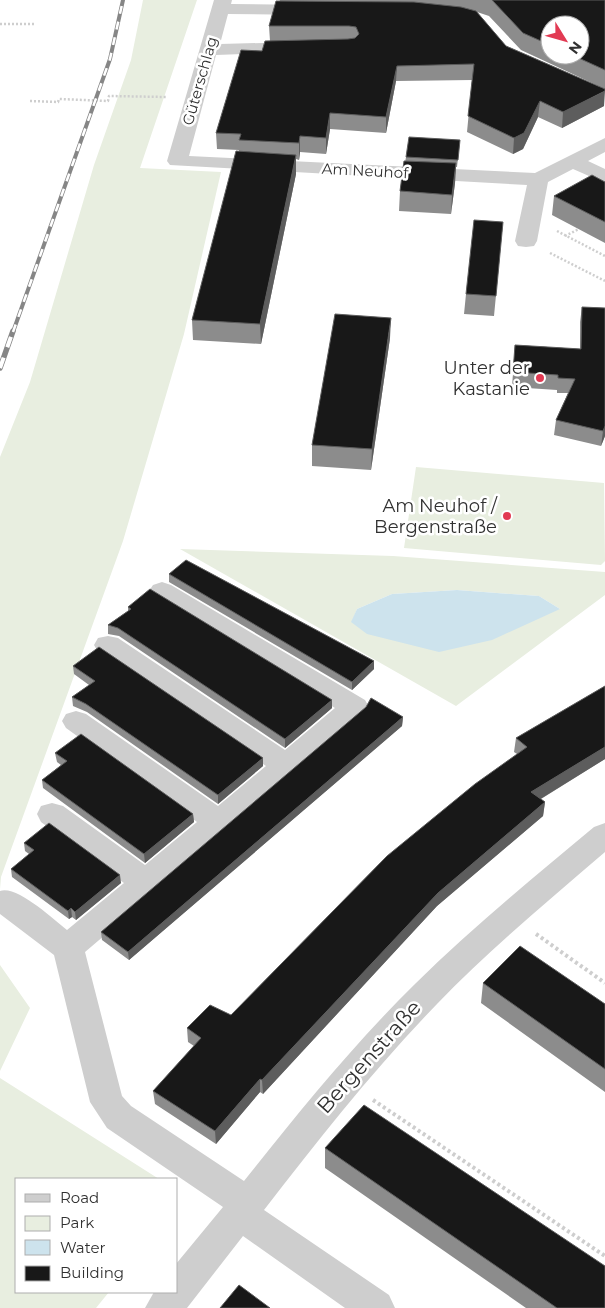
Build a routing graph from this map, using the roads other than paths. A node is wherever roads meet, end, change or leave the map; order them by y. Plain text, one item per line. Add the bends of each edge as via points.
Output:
1 (222, 4) edge
2 (326, 10) edge
3 (313, 47) edge
4 (208, 50) junction
5 (605, 144) edge
6 (176, 161) joint
7 (573, 161) junction
8 (605, 176) edge
9 (538, 179) junction
10 (526, 241) road end
11 (162, 591) dead end
12 (108, 645) dead end
13 (76, 720) dead end
14 (286, 765) junction
15 (52, 814) dead end
16 (219, 822) junction
17 (605, 835) edge
18 (146, 882) junction
19 (6, 901) dead end
20 (68, 948) junction
21 (243, 1208) junction
22 (178, 1290) edge
23 (176, 1293) edge
24 (164, 1308) edge
25 (376, 1308) edge

1 - 2 street
1 - 4 street, Güterschlag
3 - 4 street
4 - 6 street, Güterschlag
5 - 7 street
6 - 9 street, Am Neuhof
7 - 8 street
7 - 9 street
9 - 10 street
11 - 14 street via 355,707
12 - 14 street
13 - 16 street
14 - 16 street
15 - 18 street
16 - 18 street
17 - 21 street, Bergenstraße via 510,915 426,994 345,1081
18 - 20 street
19 - 20 street
20 - 21 street via 107,1102 118,1117
21 - 22 street, Bergenstraße
21 - 25 street
23 - 24 street, Bergenstraße

